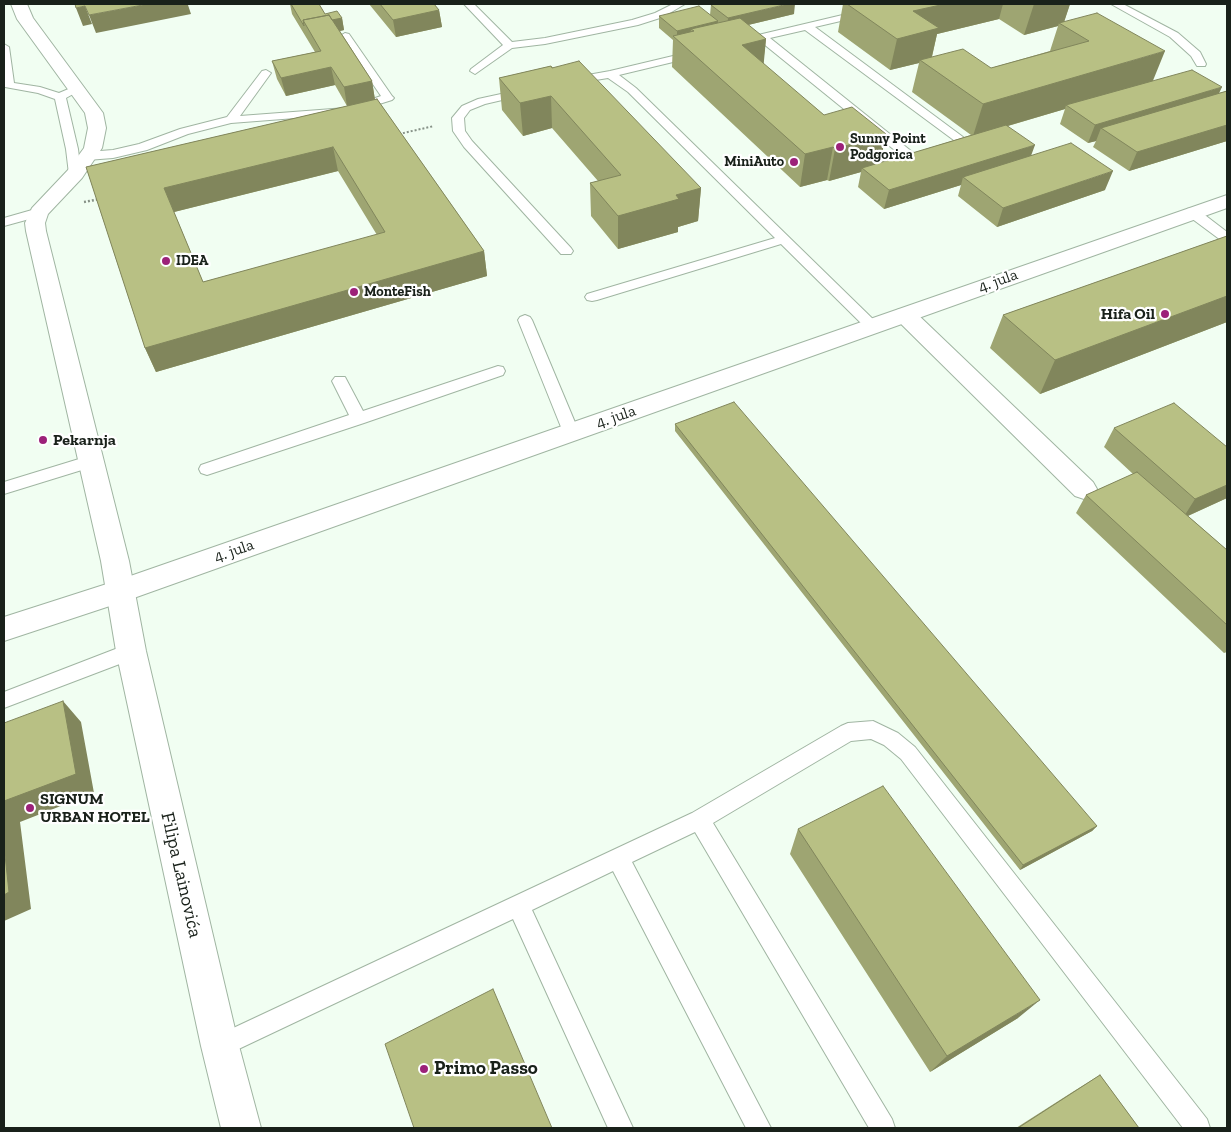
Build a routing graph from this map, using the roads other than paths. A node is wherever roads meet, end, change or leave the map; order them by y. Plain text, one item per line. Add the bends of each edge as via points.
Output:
1 (20, 4) edge
2 (483, 4) edge
3 (680, 4) edge
4 (901, 4) edge
5 (1116, 4) edge
6 (470, 5) edge
7 (807, 26) junction
8 (345, 36) edge
9 (762, 37) junction
10 (734, 44) edge
11 (509, 45) junction
12 (4, 47) edge
13 (705, 51) edge
14 (1201, 64) dead end
15 (475, 70) dead end
16 (266, 73) dead end
17 (610, 74) junction
18 (559, 83) edge
19 (6, 86) edge
20 (540, 88) edge
21 (69, 93) junction
22 (231, 120) junction
23 (959, 139) edge
24 (87, 156) junction
25 (917, 162) edge
26 (75, 174) junction
27 (1227, 200) edge
28 (39, 212) junction
29 (1192, 212) junction
30 (4, 222) edge
31 (1227, 238) edge
32 (784, 239) junction
33 (566, 251) dead end
34 (592, 297) dead end
35 (904, 315) junction
36 (525, 320) dead end
37 (873, 326) junction
38 (498, 371) dead end
39 (340, 381) dead end
40 (359, 419) junction
41 (571, 432) junction
42 (92, 461) junction
43 (207, 469) dead end
44 (4, 488) edge
45 (1084, 489) dead end
46 (121, 591) junction
47 (4, 629) edge
48 (131, 651) junction
49 (4, 700) edge
50 (699, 820) junction
51 (618, 858) junction
52 (518, 906) junction
53 (220, 1046) junction
54 (240, 1128) edge
55 (621, 1128) edge
56 (759, 1128) edge
57 (883, 1128) edge
58 (1198, 1128) edge

1 - 21 street via 25,19
2 - 6 lane
3 - 11 lane via 660,15 634,23
4 - 7 lane
5 - 14 lane via 1174,35 1196,54
6 - 11 lane
7 - 9 lane
7 - 23 lane
8 - 22 lane via 388,98 347,111
9 - 10 lane
9 - 25 lane
11 - 15 lane
12 - 19 lane
13 - 17 lane
16 - 22 lane
17 - 18 lane
17 - 32 lane via 632,90
19 - 21 lane
20 - 33 lane via 466,108 458,118 460,131 468,144
21 - 24 street via 94,112 97,128 93,148
21 - 26 lane
22 - 24 lane via 184,131 143,147
24 - 26 street
26 - 28 street
27 - 29 street, 4. jula
28 - 30 lane
28 - 42 street, Filipa Lainovića via 36,231
29 - 31 lane
29 - 35 street, 4. jula
32 - 34 lane
32 - 37 lane
35 - 37 street, 4. jula
35 - 45 street
36 - 41 lane
37 - 41 street, 4. jula
38 - 40 lane
39 - 40 lane
40 - 43 lane
41 - 46 street, 4. jula
42 - 44 lane
42 - 46 street, Filipa Lainovića
46 - 47 street, 4. jula
46 - 48 street, Filipa Lainovića
48 - 49 lane
48 - 53 street, Filipa Lainovića
50 - 51 lane
50 - 57 lane
50 - 58 lane via 848,732 873,730 891,739 908,753
51 - 52 lane
51 - 56 lane
52 - 53 lane
52 - 55 lane
53 - 54 street, Filipa Lainovića

